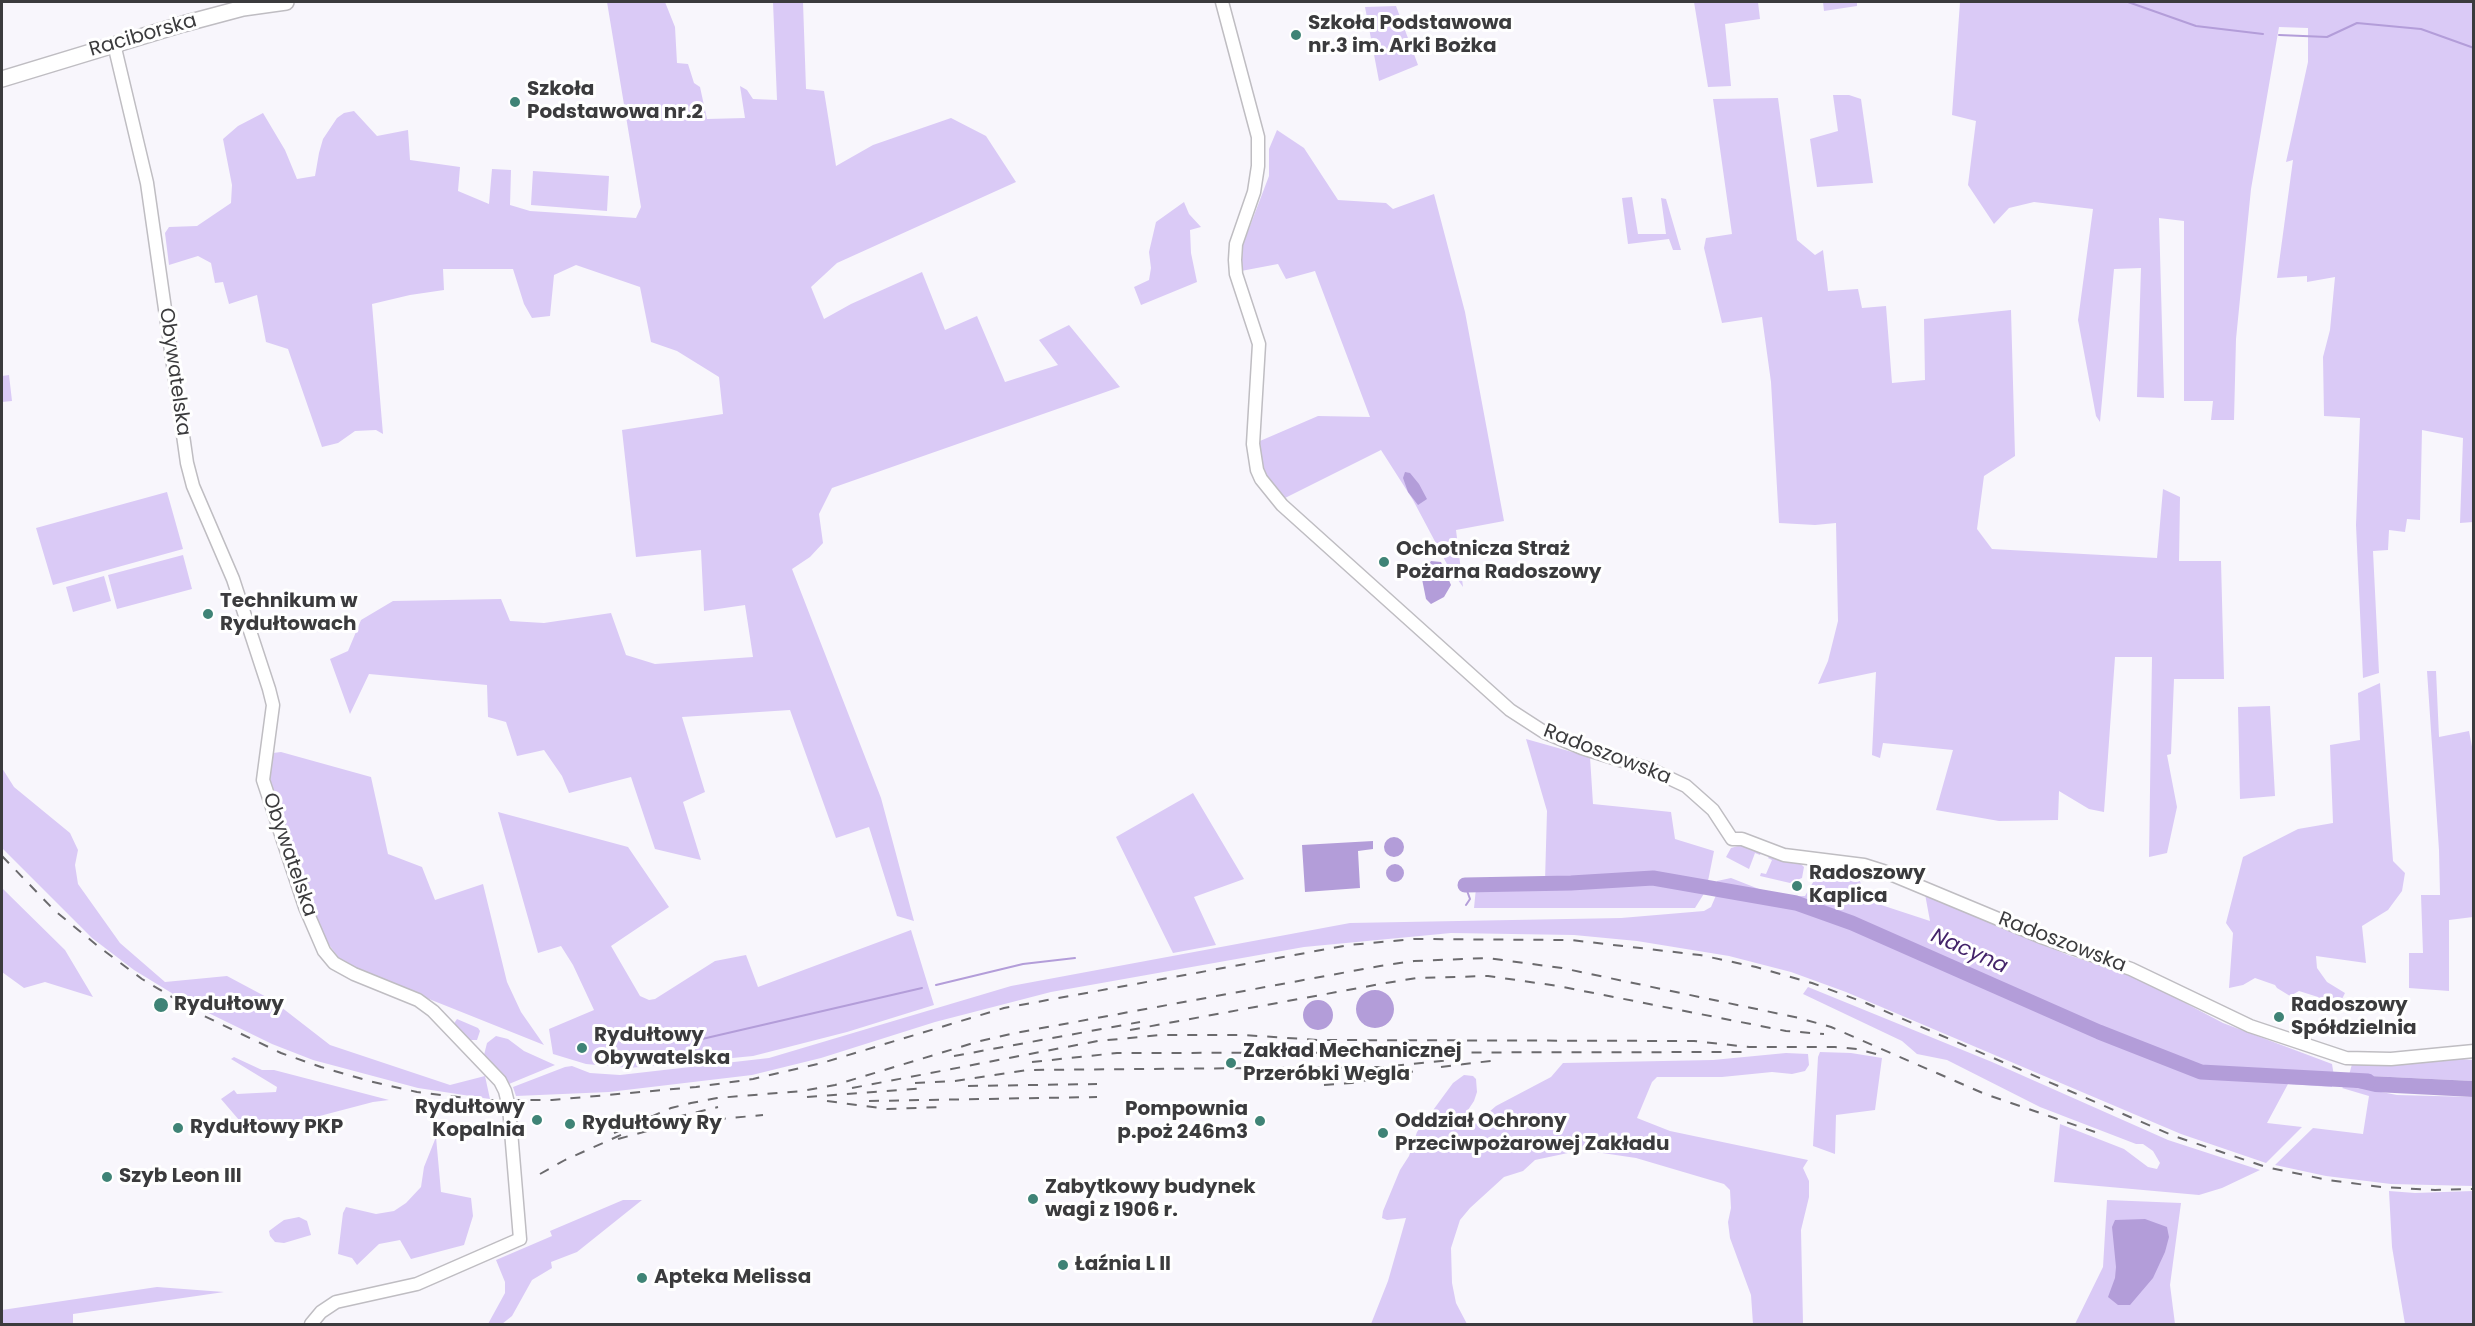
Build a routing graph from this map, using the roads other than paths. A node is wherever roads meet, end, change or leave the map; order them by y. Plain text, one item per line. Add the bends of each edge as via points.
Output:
1 (286, 2) edge
2 (1222, 2) edge
3 (114, 44) junction
4 (2, 79) edge
5 (2474, 1051) edge
6 (311, 1324) edge

1 - 3 main road, Raciborska via 243,8
2 - 5 street, Radoszowska via 1258,137 1254,192 1235,255 1236,274 1259,344 1253,444 1257,470 1282,505 1510,710 1544,732 1686,786 1713,810 1732,840 1784,855 1883,871 2044,938 2132,969 2250,1026 2346,1058 2391,1059
3 - 4 main road, Raciborska
3 - 6 street, Obywatelska via 147,183 187,463 233,579 269,689 273,705 263,780 305,907 324,951 334,963 424,1004 473,1052 504,1087 511,1124 519,1239 414,1285 336,1302

